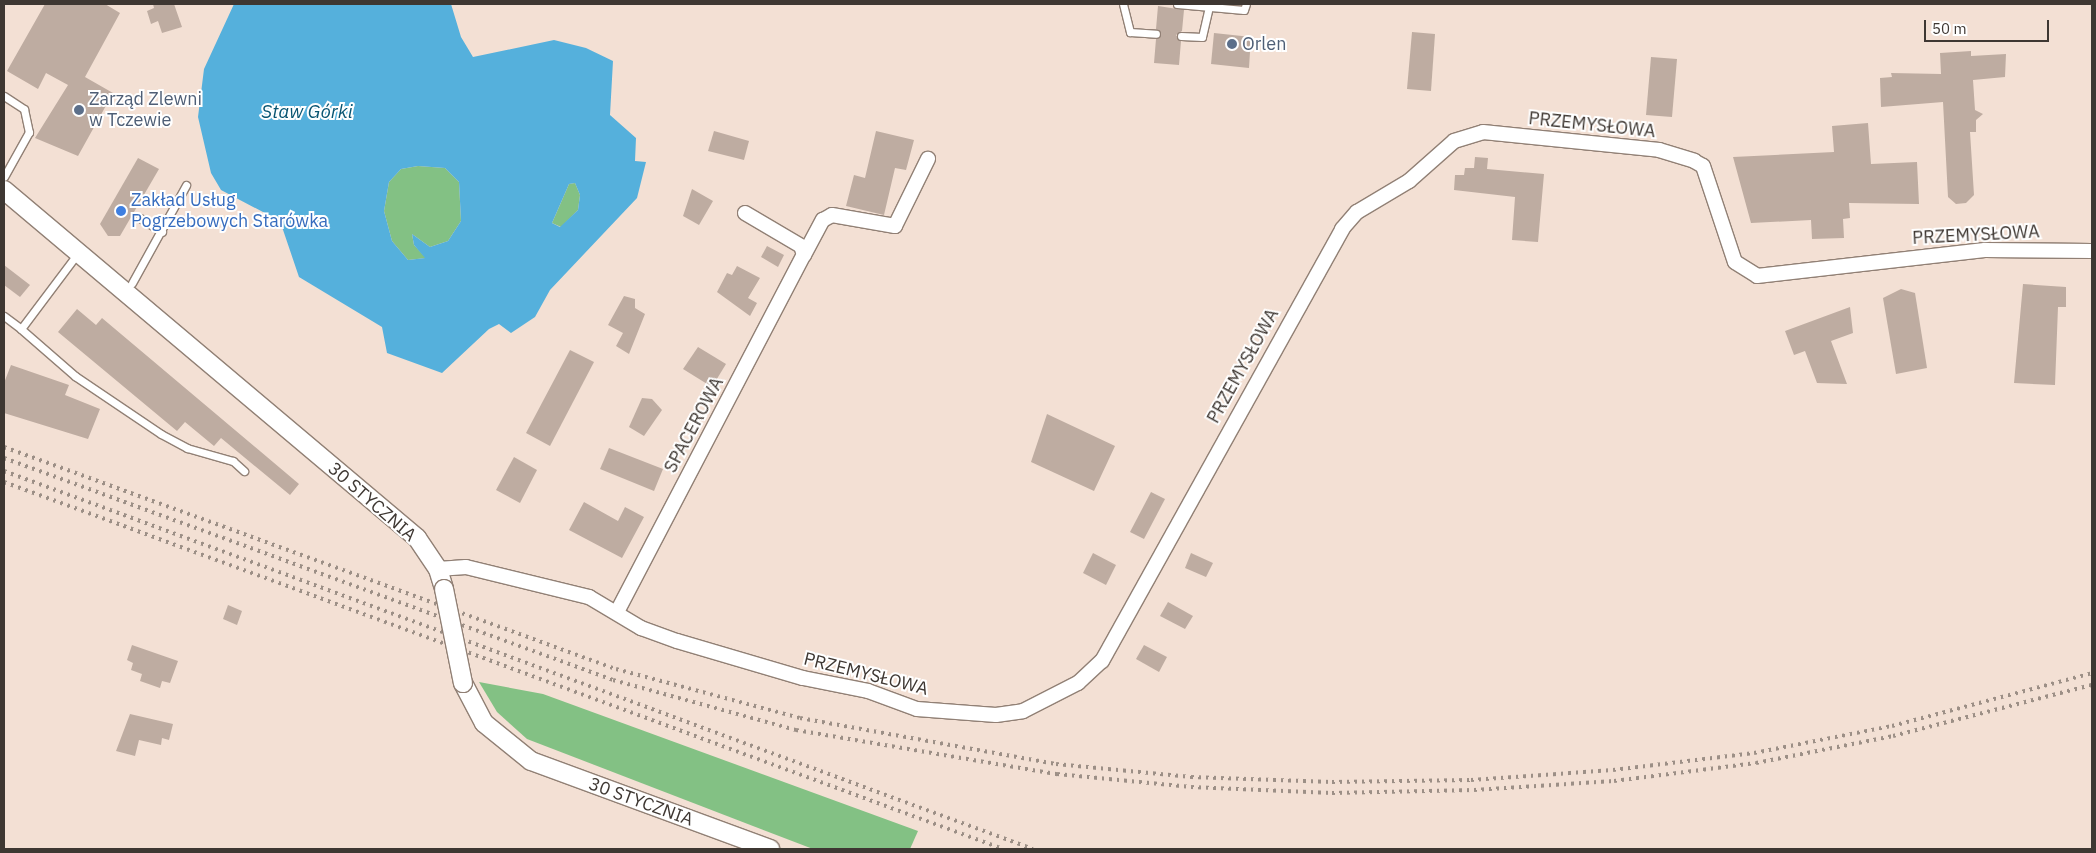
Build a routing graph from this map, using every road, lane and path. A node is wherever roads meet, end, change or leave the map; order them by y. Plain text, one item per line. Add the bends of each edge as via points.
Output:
1 (1123, 4) edge
2 (1177, 4) edge
3 (1246, 4) edge
4 (1209, 7) junction
5 (1156, 34) dead end
6 (1181, 36) dead end
7 (4, 96) edge
8 (928, 159) dead end
9 (4, 177) edge
10 (186, 185) dead end
11 (4, 190) edge
12 (745, 213) dead end
13 (140, 218) dead end
14 (162, 232) junction
15 (2092, 251) edge
16 (78, 252) junction
17 (804, 255) junction
18 (132, 283) dead end
19 (4, 316) edge
20 (21, 329) junction
21 (244, 471) dead end
22 (438, 569) junction
23 (617, 612) junction
24 (770, 849) edge

1 - 5 lane via 1130,32
2 - 4 lane
3 - 4 lane via 1244,10
4 - 6 lane via 1202,38
7 - 9 lane via 24,109 29,132
8 - 17 street, SPACEROWA via 895,226 832,215 823,220
10 - 14 lane
11 - 16 street, 30 STYCZNIA
12 - 17 street via 801,246
13 - 14 lane
14 - 18 lane
15 - 23 street, PRZEMYSŁOWA via 1985,250 1757,276 1735,262 1703,166 1694,161 1659,150 1483,132 1454,142 1409,181 1357,212 1342,229 1257,375 1132,611 1102,661 1078,683 1023,711 996,715 917,709 868,691 803,678 677,641 641,628
16 - 20 lane
16 - 22 street, 30 STYCZNIA via 417,538
17 - 23 street, SPACEROWA
19 - 20 lane
20 - 21 lane via 75,376 161,434 187,448 233,461
22 - 23 street, PRZEMYSŁOWA via 466,567 589,596
22 - 24 street, 30 STYCZNIA, bridge via 464,683 484,723 531,760

